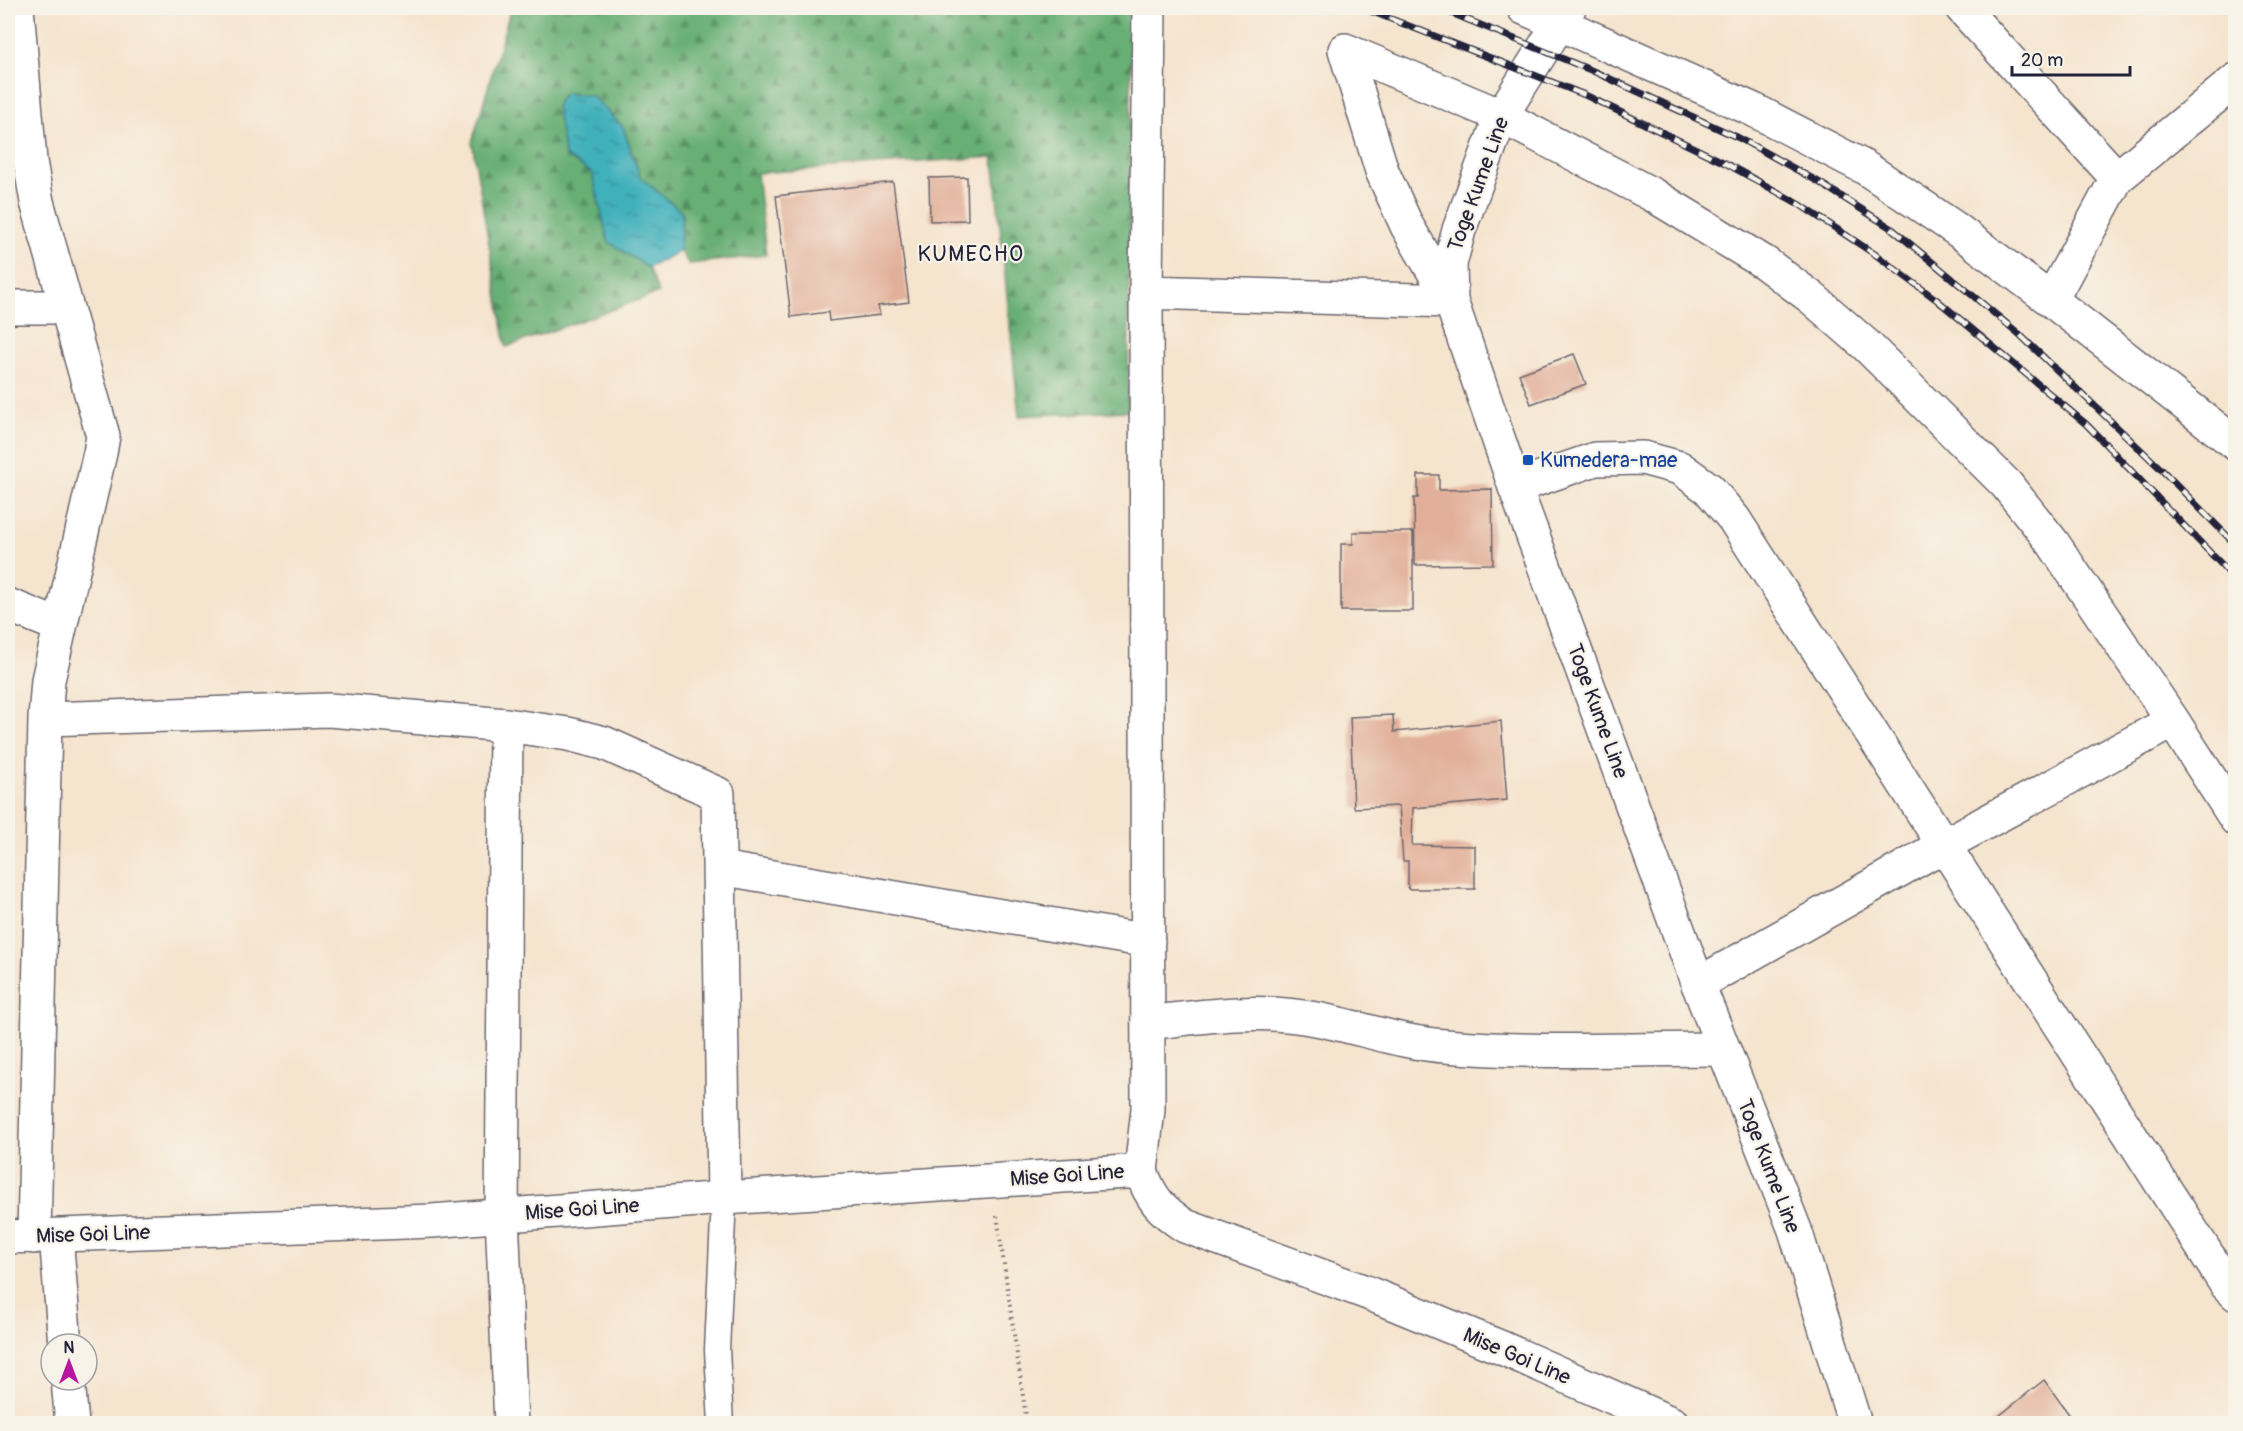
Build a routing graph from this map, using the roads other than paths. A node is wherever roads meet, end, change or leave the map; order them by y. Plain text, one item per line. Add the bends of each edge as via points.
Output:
1 (17, 8) edge
2 (1149, 8) edge
3 (1524, 8) edge
4 (1962, 8) edge
5 (1564, 15) edge
6 (2235, 80) edge
7 (1501, 116) junction
8 (2117, 178) junction
9 (1146, 292) junction
10 (2051, 300) junction
11 (1451, 301) junction
12 (8, 307) edge
13 (66, 307) junction
14 (2235, 444) edge
15 (1515, 487) junction
16 (8, 605) edge
17 (60, 626) junction
18 (45, 719) junction
19 (2173, 720) junction
20 (506, 725) junction
21 (2235, 819) edge
22 (1944, 845) junction
23 (720, 868) junction
24 (1148, 941) junction
25 (1698, 984) junction
26 (1148, 1023) junction
27 (1723, 1049) junction
28 (1141, 1170) junction
29 (724, 1198) junction
30 (502, 1215) junction
31 (32, 1237) edge
32 (2235, 1294) edge
33 (61, 1332) edge
34 (69, 1392) edge
35 (72, 1424) edge
36 (511, 1424) edge
37 (721, 1424) edge
38 (1673, 1424) edge
39 (1855, 1424) edge

1 - 13 street via 30,161 39,211
2 - 9 street
3 - 5 street
4 - 8 street
5 - 7 street, Toge Kume Line
5 - 10 street via 1864,167
6 - 8 street
7 - 11 street, Toge Kume Line via 1450,264
7 - 11 street via 1345,50 1382,171 1407,226
7 - 19 street via 1653,195 1756,257 1866,345 2006,484 2053,543
8 - 10 street
9 - 11 street
9 - 24 street
10 - 14 street
11 - 15 street, Toge Kume Line
12 - 13 street
13 - 17 street via 102,436
15 - 22 street via 1595,459 1643,458 1680,468 1708,489 1734,519
15 - 25 street, Toge Kume Line
16 - 17 street
17 - 18 street via 48,680
18 - 20 street via 329,710
18 - 31 street
19 - 21 street
19 - 22 street
20 - 23 street via 604,743 718,794
20 - 30 street
22 - 25 street
22 - 32 street
23 - 24 street
23 - 29 street
24 - 26 street
25 - 27 street, Toge Kume Line
26 - 27 street via 1230,1013 1276,1014 1315,1018 1442,1046 1497,1050
26 - 28 street via 1148,1109
27 - 39 street, Toge Kume Line via 1795,1230
28 - 29 street, Mise Goi Line
28 - 38 street, Mise Goi Line via 1148,1191 1164,1212 1185,1226 1502,1348
29 - 30 street, Mise Goi Line
29 - 37 lane via 717,1350
30 - 31 street, Mise Goi Line via 357,1225
30 - 36 street, Mise Goi Line
31 - 33 street
34 - 35 street

